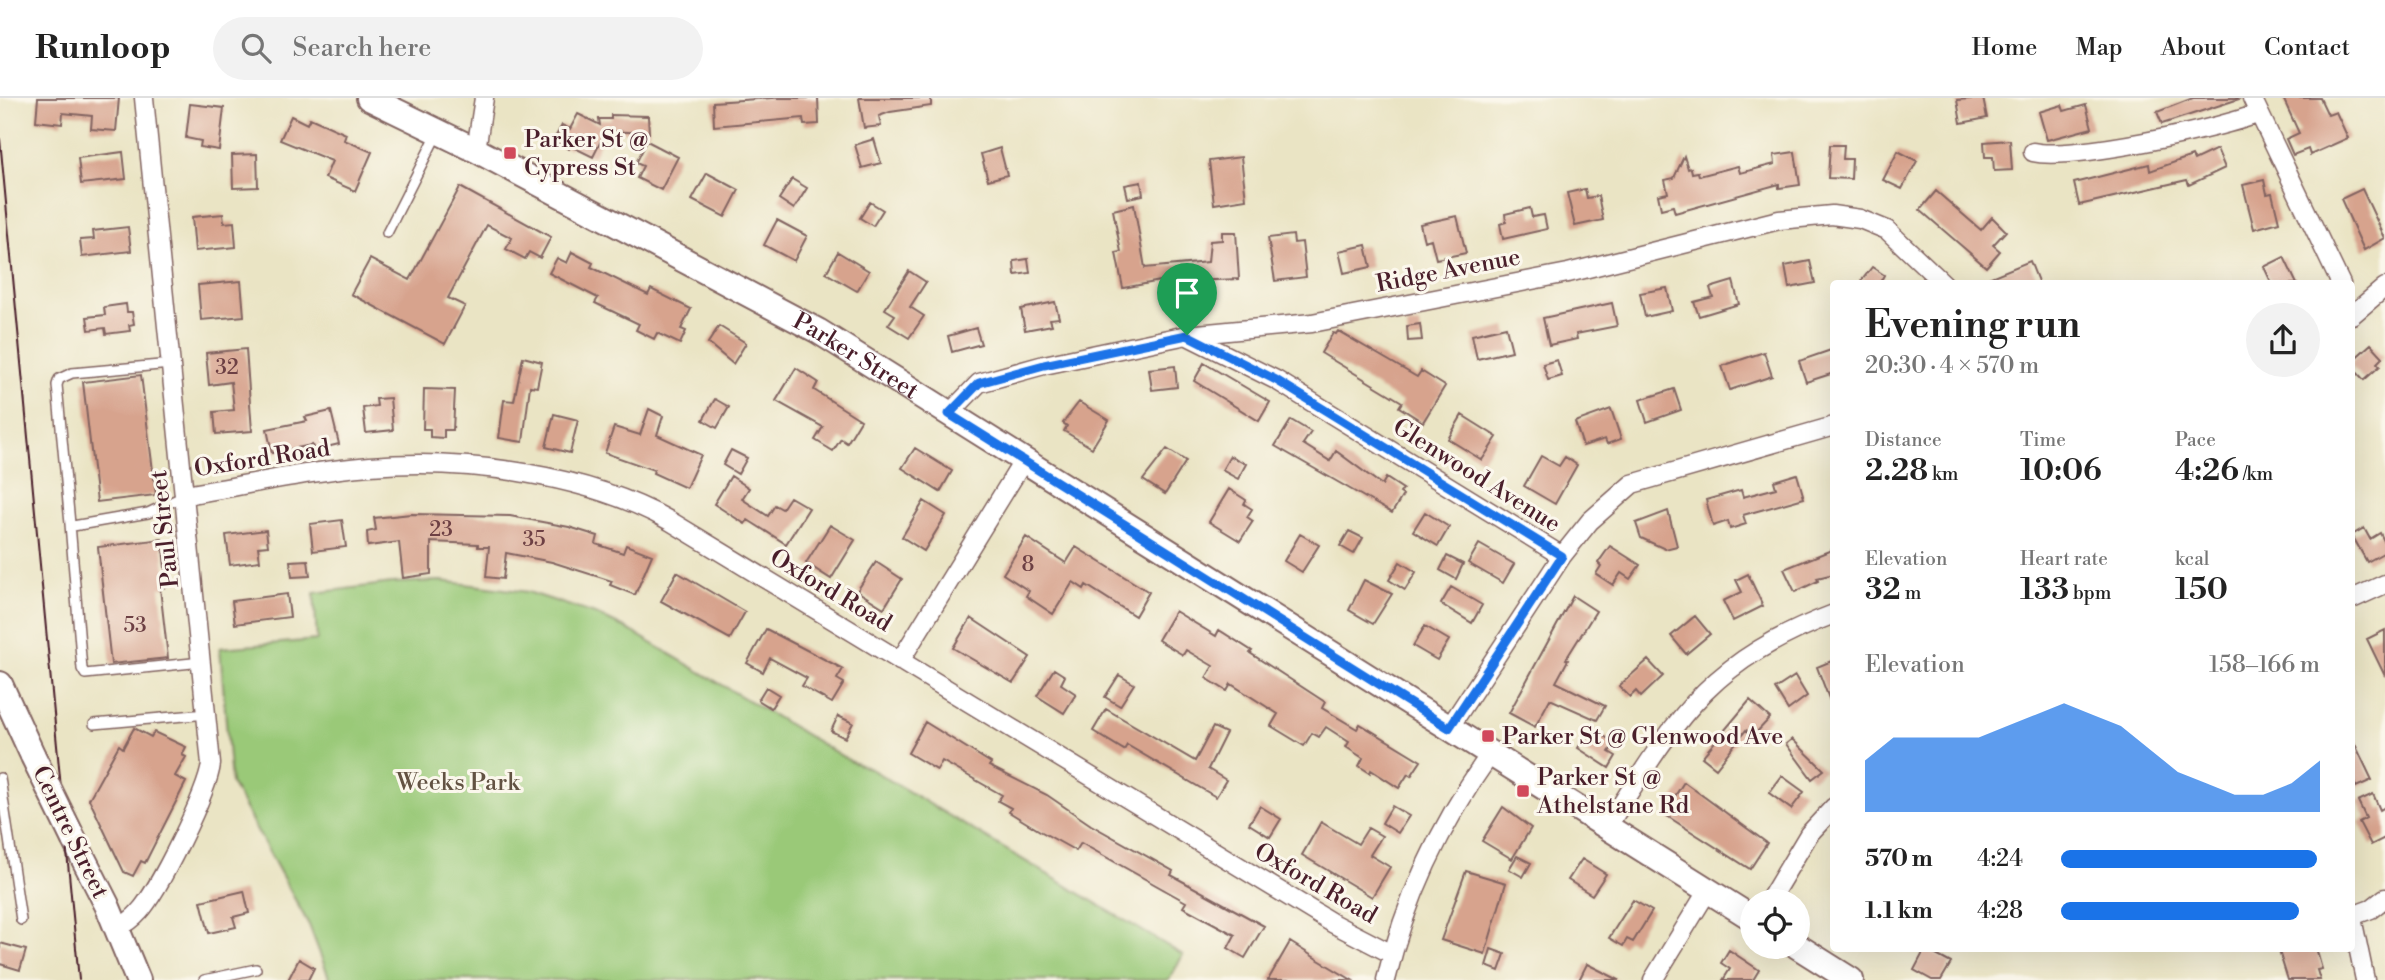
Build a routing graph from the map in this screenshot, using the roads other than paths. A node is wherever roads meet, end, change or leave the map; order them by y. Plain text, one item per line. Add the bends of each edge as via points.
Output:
1 (144, 98) edge
2 (369, 98) edge
3 (484, 98) edge
4 (2255, 106) edge
5 (438, 132) junction
6 (476, 150) junction
7 (2033, 152) dead end
8 (387, 233) dead end
9 (1940, 280) edge
10 (2339, 280) edge
11 (2384, 290) edge
12 (2355, 307) edge
13 (1187, 335) junction
14 (172, 364) junction
15 (949, 414) junction
16 (1830, 427) edge
17 (1024, 460) junction
18 (186, 495) junction
19 (70, 524) junction
20 (1562, 556) junction
21 (2385, 584) edge
22 (2355, 598) edge
23 (1830, 616) edge
24 (900, 661) junction
25 (202, 662) junction
26 (0, 684) edge
27 (207, 715) junction
28 (94, 724) dead end
29 (1449, 728) junction
30 (1490, 754) junction
31 (0, 778) edge
32 (1830, 811) edge
33 (1607, 827) junction
34 (1776, 889) edge
35 (1708, 890) junction
36 (2385, 898) edge
37 (1740, 910) edge
38 (2355, 916) edge
39 (21, 920) dead end
40 (117, 928) junction
41 (2355, 933) edge
42 (1392, 954) junction
43 (1810, 954) edge
44 (256, 969) dead end
45 (138, 980) edge
46 (204, 980) edge
47 (1385, 980) edge
48 (1653, 980) edge
49 (1851, 980) edge
50 (2364, 980) edge

1 - 14 street, Paul Street
2 - 5 main road, Parker Street
3 - 6 street
4 - 7 street via 2231,123 2066,155
4 - 10 street
5 - 6 main road, Parker Street
5 - 8 lane
6 - 15 main road, Parker Street via 782,310
9 - 13 street, Ridge Avenue via 1887,230 1860,219 1832,215 1779,220 1568,273 1312,323
11 - 12 street
13 - 15 street, Ridge Avenue via 979,383
13 - 20 street, Glenwood Avenue via 1276,380
14 - 18 street, Paul Street
14 - 19 lane via 72,373 59,379
15 - 17 main road, Parker Street
16 - 20 street via 1632,484 1590,521
17 - 24 street
17 - 29 main road, Parker Street
18 - 19 lane via 148,513
18 - 24 street, Oxford Road via 371,466 475,468 592,488 650,510
18 - 25 street, Paul Street
19 - 25 lane via 85,674
20 - 29 street, Glenwood Avenue
21 - 22 street
23 - 33 street via 1765,644 1707,688 1665,736
24 - 42 street, Oxford Road via 1334,924
25 - 27 street, Paul Street
26 - 40 main road, Centre Street, bridge
27 - 28 lane
27 - 40 street, Paul Street via 211,764 207,785 152,895 140,912
29 - 30 main road, Parker Street
30 - 33 main road, Parker Street
30 - 42 street via 1432,849
31 - 39 lane
32 - 34 street via 1809,834
33 - 35 main road, Parker Street
35 - 37 main road, Parker Street
35 - 48 street
36 - 38 street
40 - 45 main road, Centre Street
41 - 50 street
42 - 47 street
43 - 49 main road
44 - 46 lane

